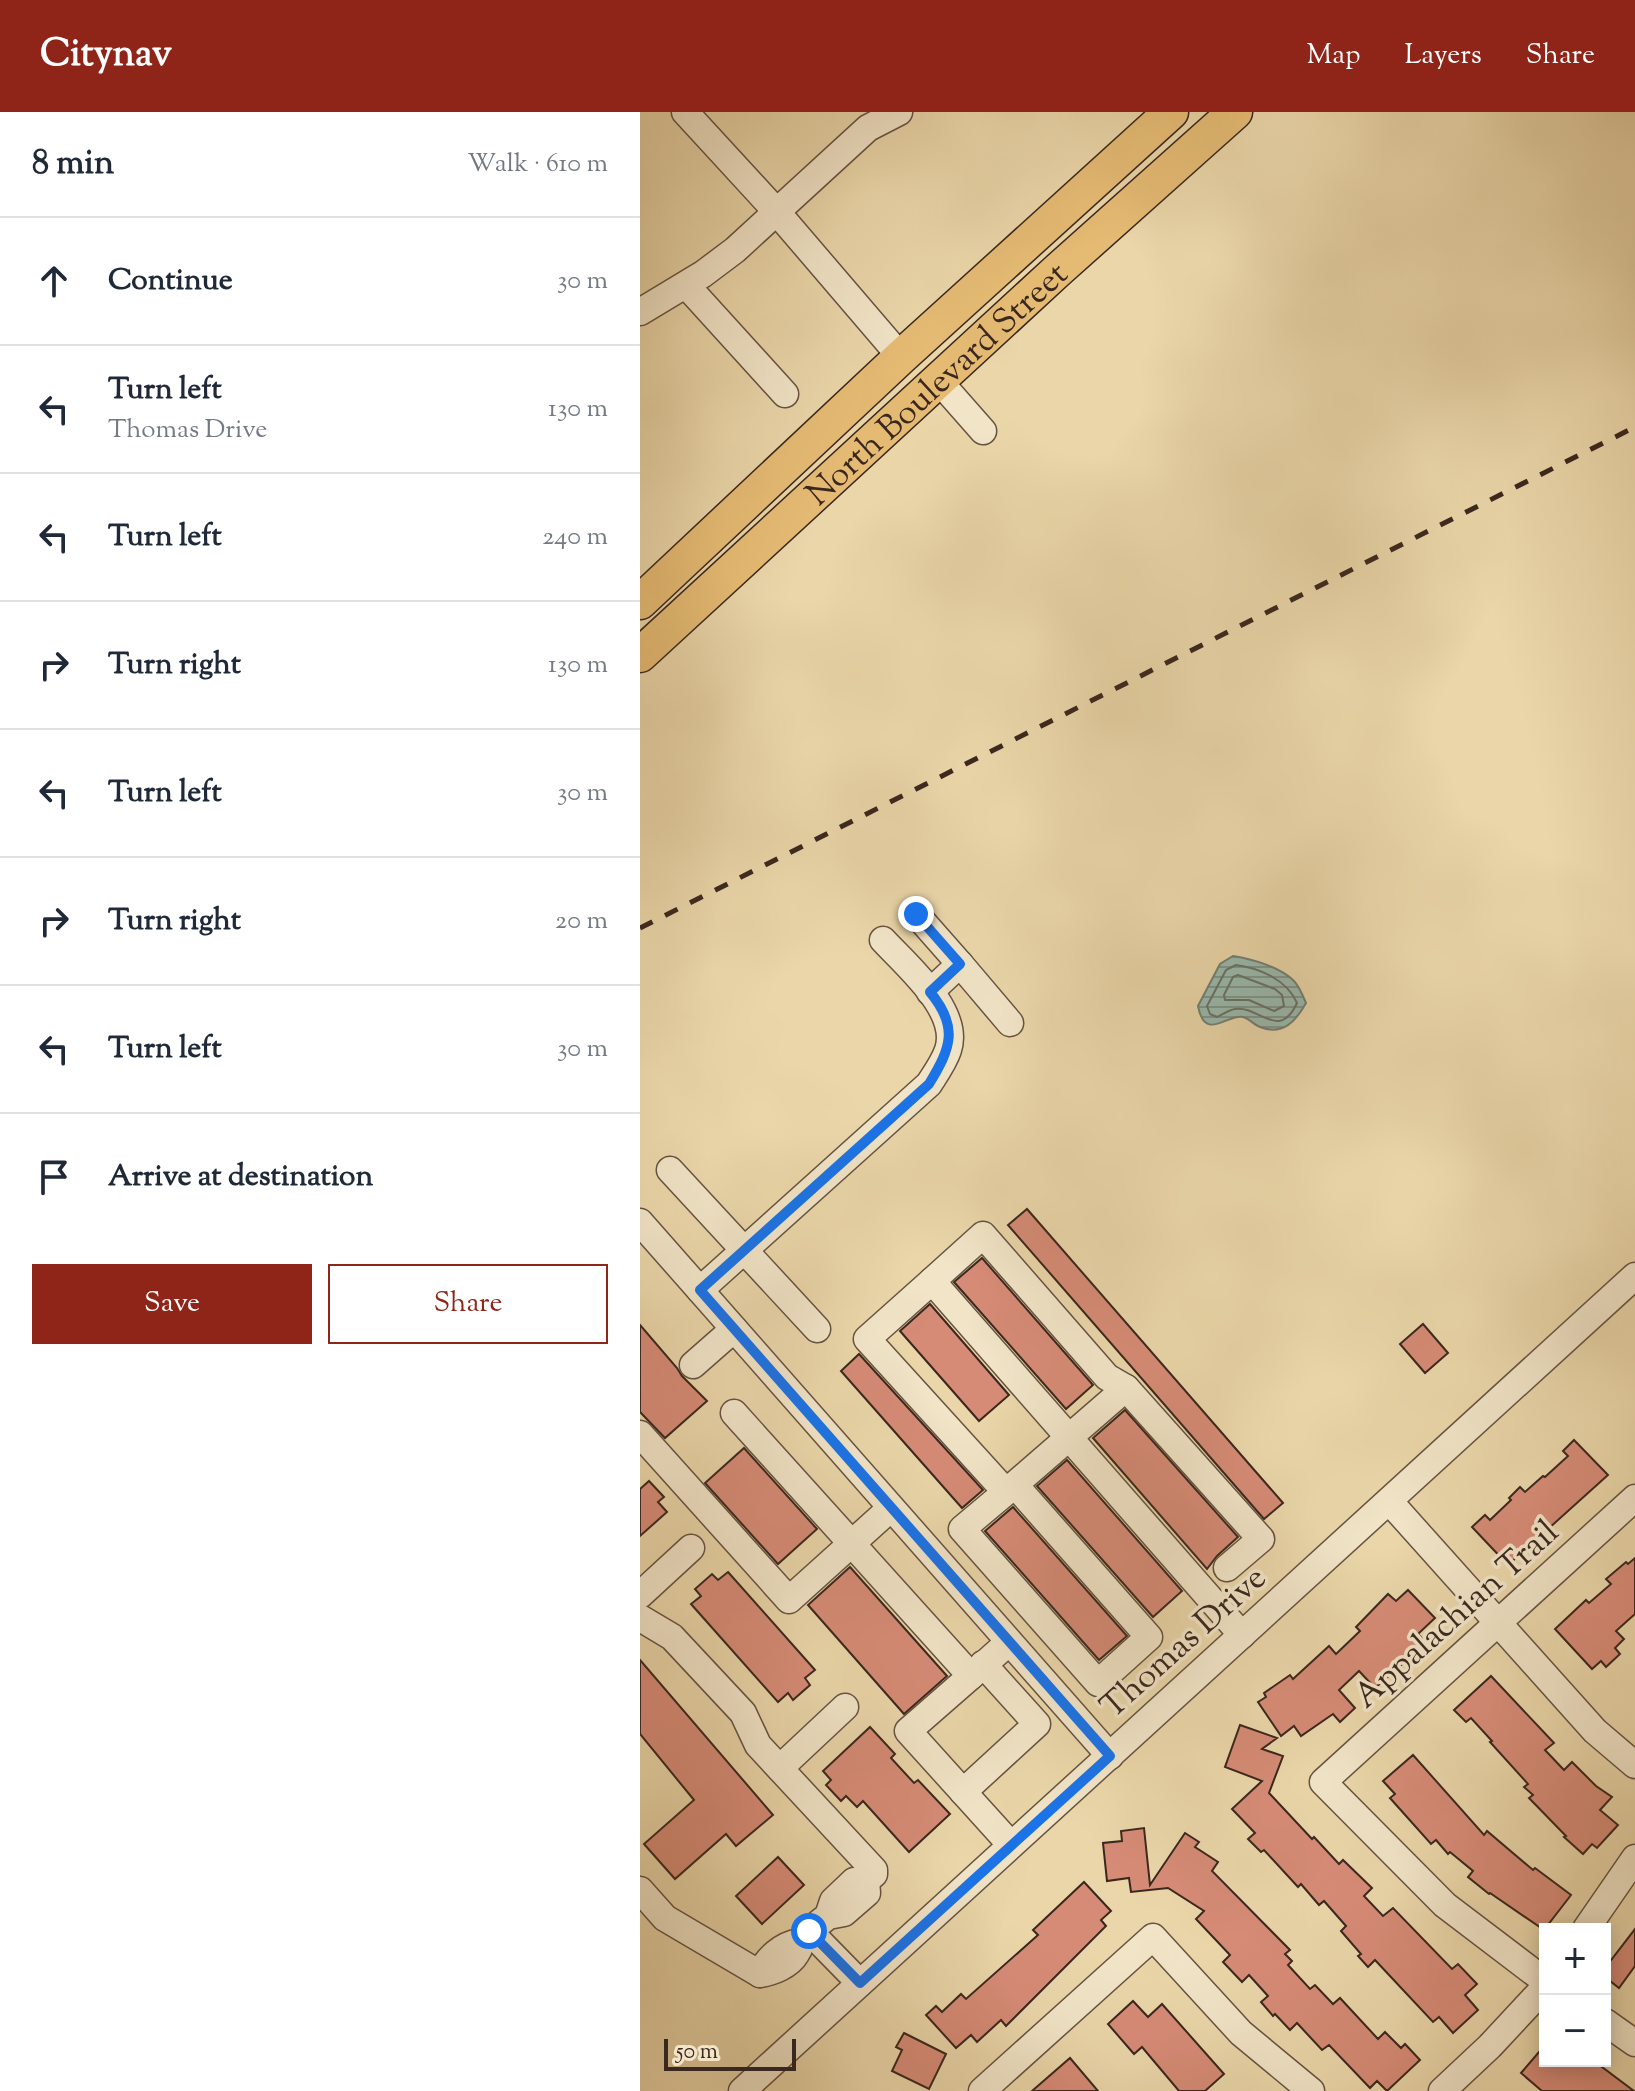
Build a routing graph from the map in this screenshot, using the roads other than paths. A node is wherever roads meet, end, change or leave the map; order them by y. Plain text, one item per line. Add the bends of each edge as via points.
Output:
1 (685, 112) edge
2 (899, 112) edge
3 (1171, 112) edge
4 (1235, 112) edge
5 (776, 211) junction
6 (686, 285) junction
7 (640, 312) edge
8 (901, 357) junction
9 (939, 381) junction
10 (785, 394) dead end
11 (983, 431) dead end
12 (640, 602) edge
13 (640, 655) edge
14 (916, 914) dead end
15 (883, 940) dead end
16 (960, 964) junction
17 (930, 992) junction
18 (1010, 1023) dead end
19 (670, 1170) dead end
20 (643, 1232) edge
21 (744, 1250) junction
22 (1635, 1276) edge
23 (932, 1281) junction
24 (700, 1290) junction
25 (734, 1329) junction
26 (817, 1329) dead end
27 (693, 1365) dead end
28 (1126, 1388) junction
29 (734, 1413) dead end
30 (640, 1434) edge
31 (1068, 1437) junction
32 (1010, 1488) junction
33 (1635, 1498) edge
34 (1389, 1501) junction
35 (891, 1508) junction
36 (852, 1543) junction
37 (691, 1548) dead end
38 (1227, 1568) dead end
39 (640, 1595) edge
40 (640, 1618) edge
41 (1498, 1622) junction
42 (1242, 1635) junction
43 (1009, 1642) junction
44 (977, 1670) junction
45 (845, 1707) dead end
46 (1110, 1756) junction
47 (1635, 1765) edge
48 (780, 1768) junction
49 (963, 1792) junction
50 (1011, 1845) junction
51 (1635, 1858) edge
52 (640, 1890) edge
53 (1590, 1923) edge
54 (812, 1930) junction
55 (1539, 1979) edge
56 (860, 1983) junction
57 (1539, 1991) edge
58 (1611, 2026) edge
59 (1635, 2043) edge
60 (742, 2091) edge
61 (982, 2091) edge
62 (1311, 2091) edge
63 (1442, 2091) edge

1 - 5 street
2 - 5 street via 868,128
3 - 8 main road, North Boulevard Street
4 - 9 main road, North Boulevard Street
5 - 6 street via 735,250
5 - 8 street
6 - 7 street
6 - 10 street
8 - 9 main road
8 - 12 main road, North Boulevard Street
9 - 11 street
9 - 13 main road, North Boulevard Street
14 - 16 street
15 - 17 street
16 - 17 street
16 - 18 street
17 - 21 street via 950,1036 929,1084
19 - 21 street
20 - 24 street
21 - 24 street
21 - 26 street
22 - 34 street, Thomas Drive
23 - 28 street via 983,1235 1107,1377
23 - 31 street
23 - 32 street via 867,1339
24 - 25 street
25 - 27 street
25 - 35 street
28 - 31 street
28 - 38 street via 1261,1539
29 - 36 street
30 - 36 street via 789,1600
31 - 32 street
31 - 42 street
32 - 32 street via 1149,1637 1098,1683 962,1529
33 - 41 street, Appalachian Trail
34 - 41 street
34 - 42 street, Thomas Drive
35 - 36 street
35 - 43 street
36 - 44 street
37 - 39 street
40 - 48 street via 683,1648 743,1713 758,1745
41 - 47 street via 1595,1731
41 - 55 street, Appalachian Trail via 1323,1782 1445,1905
42 - 46 street, Thomas Drive
43 - 44 street
43 - 46 street
44 - 49 street via 908,1731
44 - 49 street via 1037,1724
45 - 48 street
46 - 50 street, Thomas Drive
48 - 54 street via 874,1870 866,1881 867,1893
49 - 50 street
50 - 56 street, Thomas Drive
51 - 53 street
52 - 54 street via 665,1918 760,1974 764,1963
54 - 56 street
56 - 60 street, Thomas Drive
57 - 63 street
58 - 59 street
61 - 62 street via 1153,1937 1241,2033

